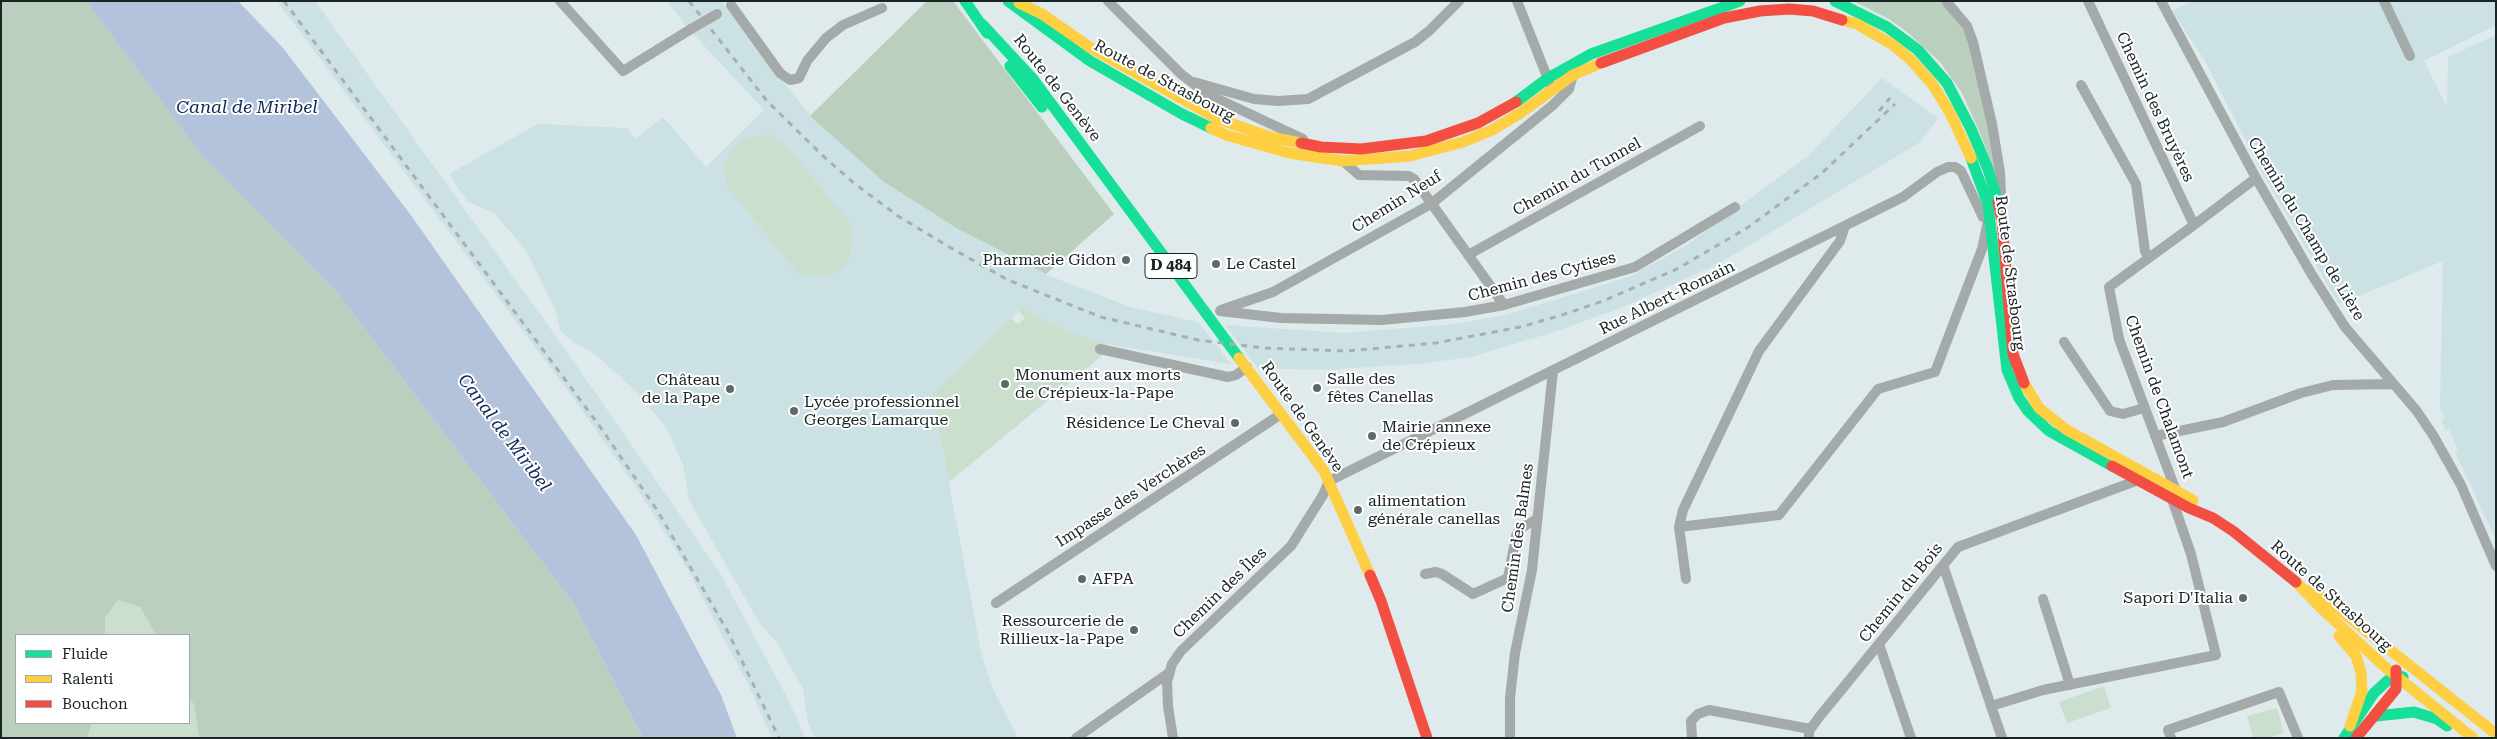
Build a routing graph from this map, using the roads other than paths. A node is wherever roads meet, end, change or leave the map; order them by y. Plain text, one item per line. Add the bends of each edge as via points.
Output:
1 (560, 1) edge
2 (965, 1) edge
3 (1008, 1) edge
4 (1017, 1) edge
5 (1108, 1) edge
6 (1458, 1) edge
7 (1517, 1) edge
8 (1740, 1) edge
9 (1835, 1) edge
10 (1946, 1) edge
11 (2088, 1) edge
12 (2161, 1) edge
13 (2384, 1) edge
14 (731, 3) edge
15 (882, 8) dead end
16 (2410, 56) dead end
17 (1573, 75) junction
18 (1194, 82) junction
19 (1550, 84) junction
20 (2081, 85) dead end
21 (1700, 126) dead end
22 (1322, 147) junction
23 (1343, 161) junction
24 (2256, 178) junction
25 (1998, 200) junction
26 (1431, 204) junction
27 (1736, 207) dead end
28 (1993, 221) junction
29 (1845, 226) junction
30 (2194, 226) junction
31 (1468, 255) junction
32 (2149, 258) junction
33 (1504, 305) junction
34 (1220, 311) junction
35 (1209, 317) junction
36 (2064, 342) dead end
37 (1100, 350) dead end
38 (1247, 367) junction
39 (1553, 371) junction
40 (2392, 384) junction
41 (2144, 408) junction
42 (1281, 414) junction
43 (2155, 436) junction
44 (2136, 479) junction
45 (2158, 479) junction
46 (1329, 481) junction
47 (2175, 495) junction
48 (1537, 519) junction
49 (1680, 527) junction
50 (1943, 565) junction
51 (2496, 566) edge
52 (1425, 574) dead end
53 (1686, 579) dead end
54 (2043, 600) dead end
55 (996, 603) dead end
56 (2320, 608) junction
57 (2345, 613) junction
58 (1879, 644) junction
59 (1170, 672) junction
60 (2397, 676) junction
61 (2430, 681) junction
62 (2070, 685) junction
63 (1991, 706) junction
64 (2376, 716) junction
65 (2350, 726) junction
66 (1810, 734) edge
67 (2496, 734) edge
68 (2473, 737) edge
69 (1076, 738) edge
70 (1173, 738) edge
71 (1428, 738) edge
72 (1510, 738) edge
73 (1692, 738) edge
74 (1911, 738) edge
75 (2002, 738) edge
76 (2171, 738) edge
77 (2298, 738) edge
78 (2344, 738) edge
79 (2356, 738) edge

1 - 14 street, bridge via 623,71
2 - 35 main road, Route de Genève / D 484 via 1002,57 1080,155 1102,175
3 - 23 main road, Route de Strasbourg via 1090,61 1217,131 1267,148
4 - 22 main road, Route de Strasbourg via 1042,14 1090,48 1218,118 1270,137
5 - 18 street via 1180,74
6 - 18 street via 1415,42 1308,99 1278,102 1254,99
7 - 19 street
8 - 19 main road, Route de Strasbourg via 1591,54
9 - 25 main road, Route de Strasbourg via 1887,27 1918,50 1947,84 1988,169
10 - 25 street via 1968,26 1973,42 2000,172
11 - 30 street, Chemin des Bruyères
12 - 24 street, Chemin du Champ de Lière
13 - 16 street
14 - 15 street via 780,73 790,80 799,78 807,61 842,24
17 - 19 main road, Route de Strasbourg
17 - 26 street, Chemin Neuf via 1569,89 1554,106
17 - 28 main road, Route de Strasbourg via 1648,45 1745,13 1807,10 1857,24 1892,44 1933,85 1966,146
18 - 22 street via 1207,94
19 - 22 main road, Route de Strasbourg via 1478,123 1426,141 1361,149
19 - 23 main road, Route de Strasbourg via 1499,126 1463,142 1410,156
20 - 32 street via 2136,184 2145,251
21 - 31 street, Chemin du Tunnel
23 - 26 street via 1359,175 1409,176
24 - 30 street, Chemin de Chalamont
24 - 40 street, Chemin du Champ de Lière via 2345,327
25 - 28 main road, Route de Strasbourg
26 - 31 street
26 - 34 street, Chemin Neuf via 1273,292
27 - 33 street, Chemin des Cytises via 1635,267
28 - 29 street, Rue Albert-Romain via 1983,217 1955,167 1937,172 1903,197
28 - 44 main road, Route de Strasbourg via 2003,349 2007,370 2019,398 2049,431
28 - 45 main road, Route de Strasbourg via 2013,354 2023,381 2039,408 2067,430
28 - 49 street via 1935,372 1878,389 1779,515
29 - 39 street, Rue Albert-Romain
29 - 49 street via 1840,240 1759,351 1683,510
30 - 32 street, Chemin de Chalamont
31 - 33 street
32 - 41 street, Chemin de Chalamont via 2108,287 2119,339
33 - 34 street, Chemin des Cytises via 1382,320 1280,318
34 - 35 street, Chemin Neuf
35 - 38 main road, Route de Genève / D 484
36 - 41 street via 2110,410 2123,414
37 - 38 street via 1228,377
38 - 42 main road, Route de Genève / D 484
39 - 46 street, Rue Albert-Romain
39 - 48 street, Chemin des Balmes
40 - 43 street via 2333,385 2301,392 2223,422
40 - 51 street, Chemin du Champ de Lière via 2433,434 2461,485
41 - 43 street, Chemin de Chalamont
42 - 46 main road, Route de Genève / D 484
42 - 55 street, Impasse des Verchères
43 - 47 street, Chemin de Chalamont
44 - 45 street
44 - 47 main road, Route de Strasbourg via 2159,492
44 - 50 street, Chemin du Bois via 1958,547
45 - 47 main road, Route de Strasbourg
46 - 59 street, Chemin des Îles via 1291,546 1181,651
46 - 71 main road, Route de Genève / D 484 via 1381,601
47 - 56 main road, Route de Strasbourg via 2233,531 2299,584
47 - 57 main road, Route de Strasbourg via 2235,527
47 - 62 street, Chemin de Chalamont via 2216,655
48 - 52 street via 1520,528 1516,536 1508,578 1473,594 1442,574
48 - 72 street, Chemin des Balmes via 1532,570 1515,653
49 - 53 street
50 - 58 street, Chemin du Bois
50 - 63 street
54 - 62 street
56 - 60 main road, Route de Strasbourg
56 - 65 main road via 2334,630 2350,646 2359,664 2362,691
57 - 60 main road via 2392,659
57 - 61 main road, Route de Strasbourg
58 - 66 street, Chemin du Bois
58 - 74 street
59 - 69 street
59 - 70 street, Chemin des Îles via 1168,706
60 - 61 main road
60 - 64 main road via 2396,690
60 - 65 main road via 2374,693
60 - 68 main road, Route de Strasbourg
61 - 67 main road, Route de Strasbourg
62 - 63 street via 2021,695
63 - 75 street
64 - 68 main road via 2403,711 2422,713 2455,732
64 - 79 main road
65 - 78 main road
66 - 73 street via 1709,710 1691,721
76 - 77 street via 2168,730 2279,692

